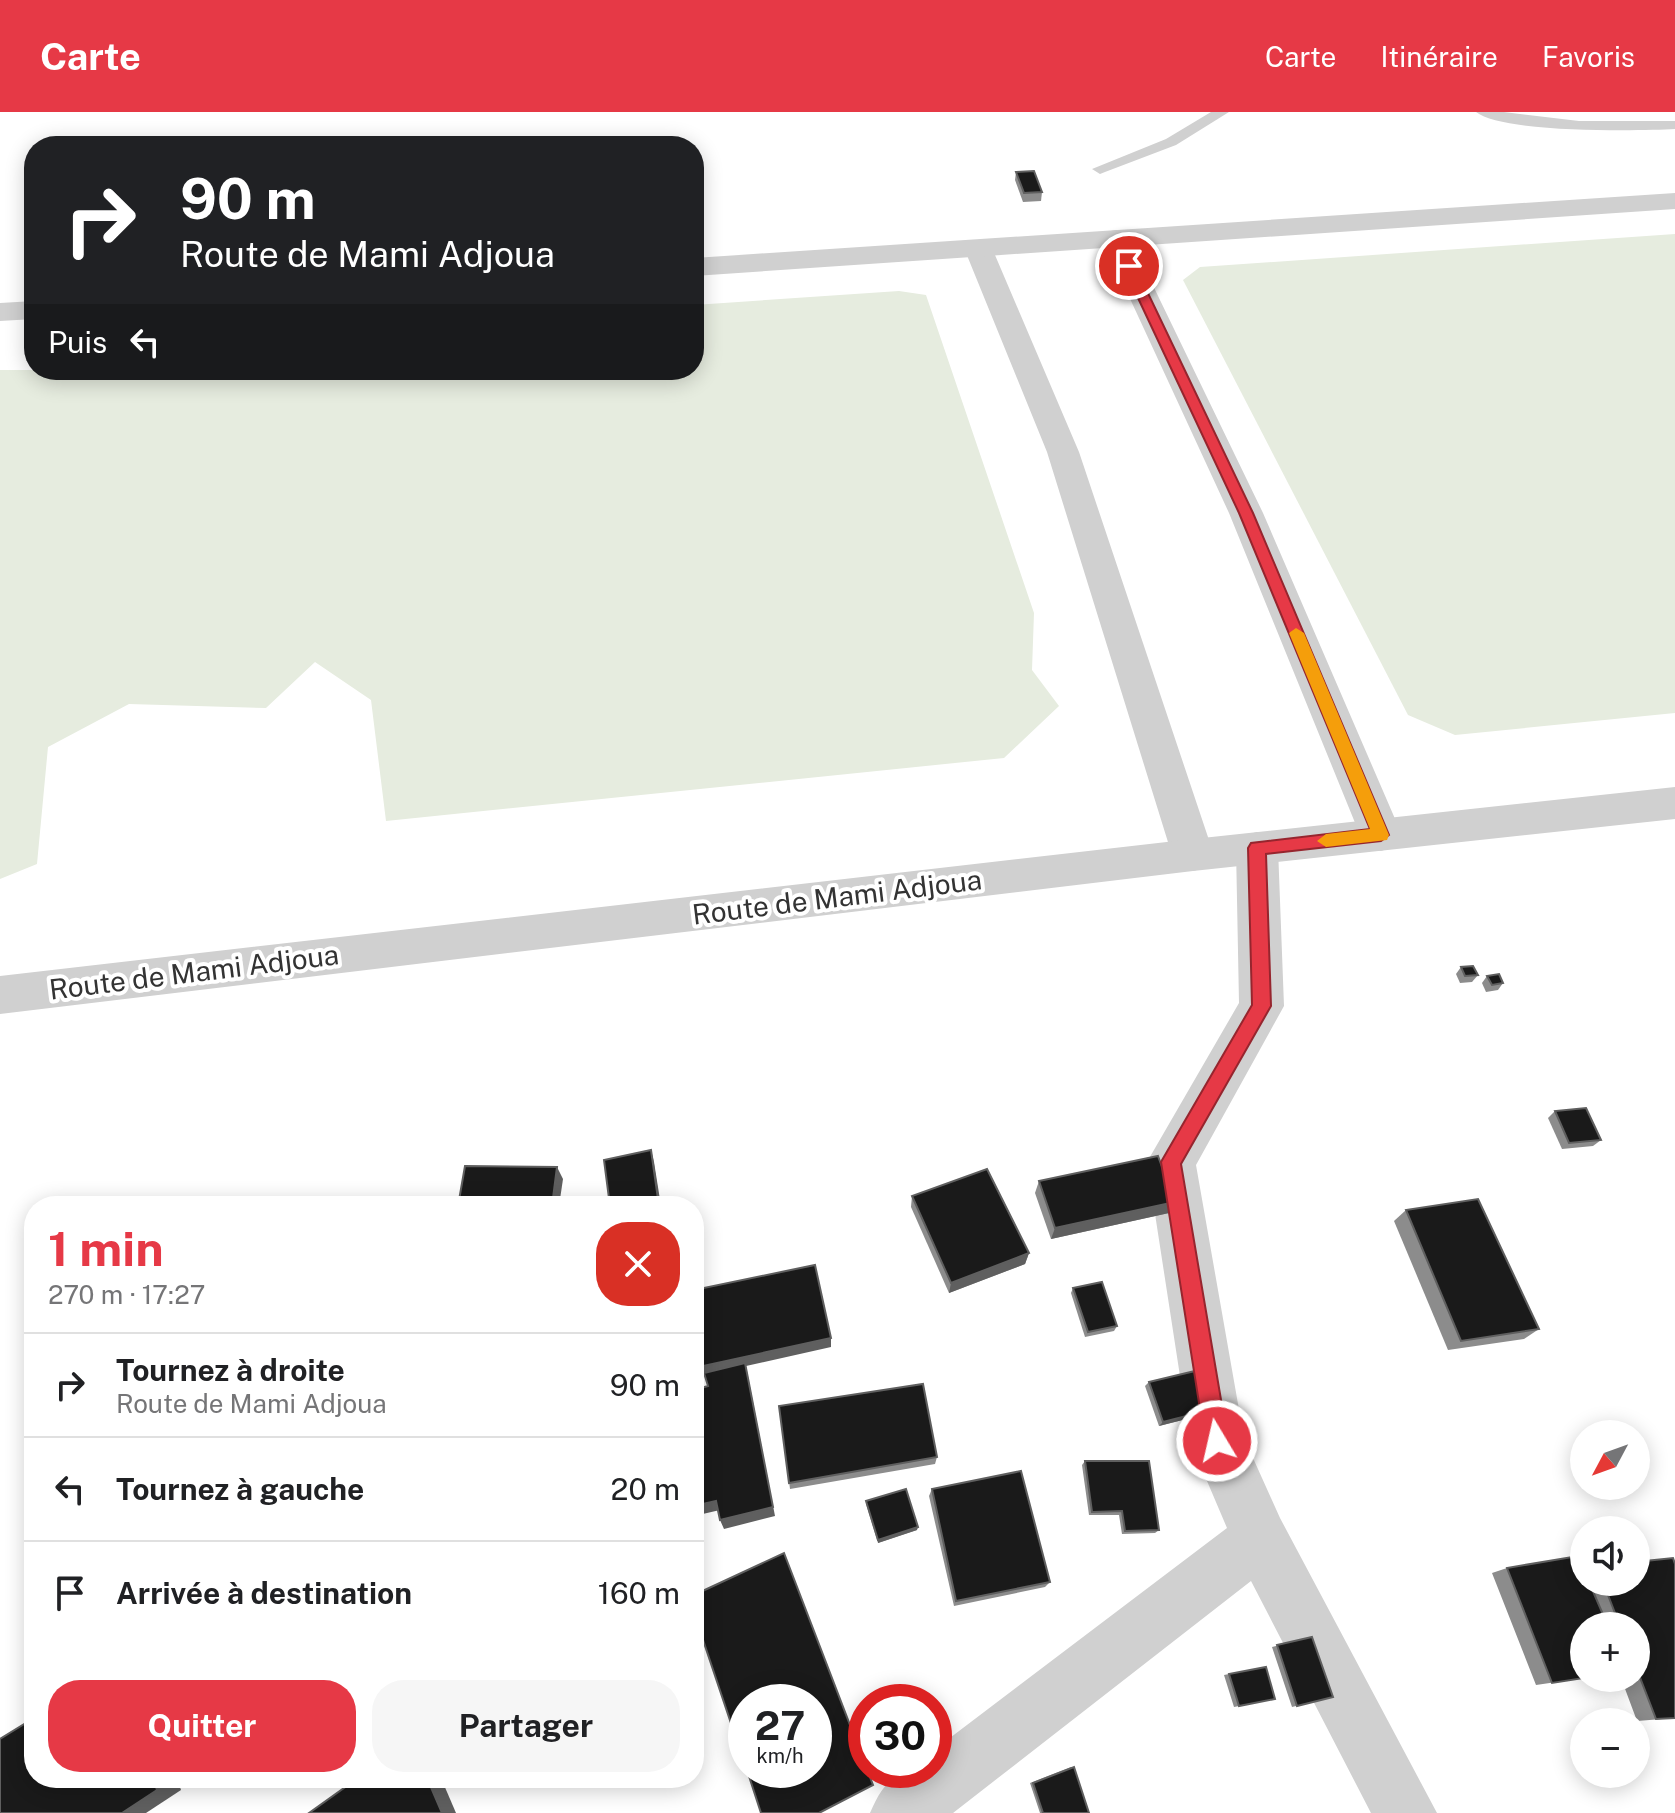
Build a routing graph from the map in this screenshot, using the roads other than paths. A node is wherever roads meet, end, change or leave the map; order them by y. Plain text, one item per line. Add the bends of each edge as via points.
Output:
1 (1222, 112) edge
2 (1483, 112) edge
3 (1675, 125) edge
4 (1100, 169) dead end
5 (1675, 201) edge
6 (1116, 238) junction
7 (978, 248) junction
8 (704, 266) edge
9 (24, 311) edge
10 (0, 312) edge
11 (1675, 803) edge
12 (1381, 835) junction
13 (1257, 848) junction
14 (1193, 855) junction
15 (0, 995) edge
16 (1260, 1538) junction
17 (902, 1813) edge
18 (1405, 1813) edge

1 - 4 lane via 1171,142
2 - 3 lane via 1601,128
5 - 6 street
6 - 7 street
6 - 12 street via 1246,513
7 - 8 street
7 - 14 street via 1063,452
9 - 10 street
11 - 12 street, Route de Mami Adjoua
12 - 13 street, Route de Mami Adjoua
13 - 14 street, Route de Mami Adjoua
13 - 16 street via 1262,1006 1171,1162 1217,1441
14 - 15 street, Route de Mami Adjoua
16 - 17 street
16 - 18 street

